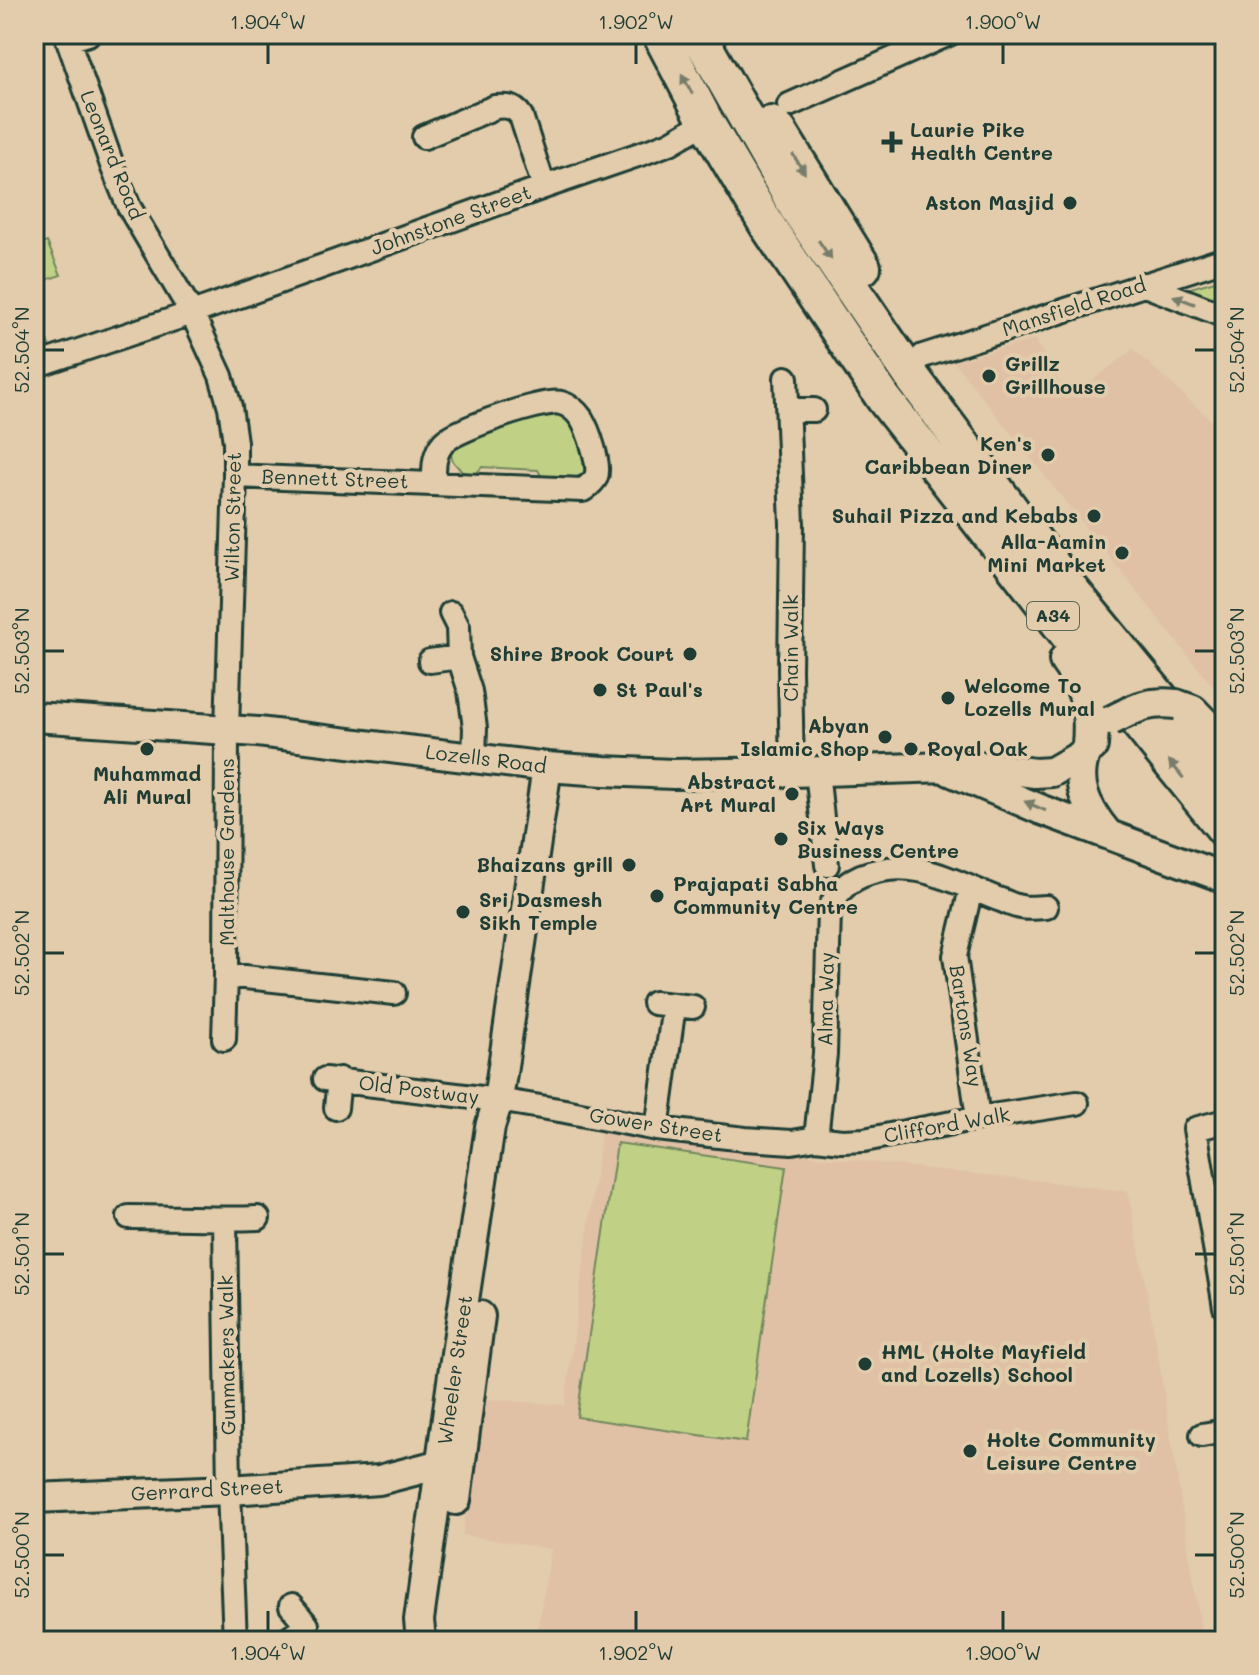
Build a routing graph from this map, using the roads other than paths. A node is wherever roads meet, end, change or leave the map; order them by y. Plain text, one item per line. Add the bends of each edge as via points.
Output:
1 (660, 34) edge
2 (949, 34) edge
3 (74, 36) edge
4 (700, 36) edge
5 (728, 87) junction
6 (789, 105) dead end
7 (706, 122) junction
8 (424, 137) dead end
9 (544, 187) junction
10 (767, 225) junction
11 (1225, 259) edge
12 (1142, 284) junction
13 (192, 313) junction
14 (1225, 316) edge
15 (923, 356) junction
16 (34, 366) edge
17 (786, 378) dead end
18 (788, 410) junction
19 (814, 410) dead end
20 (235, 476) junction
21 (434, 483) junction
22 (451, 613) dead end
23 (459, 657) junction
24 (430, 661) dead end
25 (1185, 707) junction
26 (34, 717) edge
27 (227, 729) junction
28 (1095, 740) junction
29 (1225, 743) edge
30 (474, 757) junction
31 (547, 767) junction
32 (938, 767) junction
33 (804, 772) junction
34 (1225, 777) edge
35 (1225, 830) edge
36 (1108, 834) junction
37 (827, 865) dead end
38 (1225, 878) edge
39 (971, 889) junction
40 (1046, 907) dead end
41 (226, 975) junction
42 (394, 993) dead end
43 (673, 1005) dead end
44 (224, 1039) dead end
45 (498, 1100) junction
46 (1077, 1103) dead end
47 (336, 1108) dead end
48 (978, 1118) junction
49 (1225, 1121) edge
50 (657, 1129) junction
51 (816, 1138) junction
52 (129, 1217) dead end
53 (258, 1218) dead end
54 (225, 1220) junction
55 (1222, 1276) edge
56 (1225, 1307) edge
57 (1225, 1431) edge
58 (1202, 1435) dead end
59 (448, 1473) junction
60 (229, 1490) junction
61 (34, 1498) edge
62 (291, 1606) dead end
63 (235, 1641) edge
64 (284, 1641) edge
65 (421, 1641) edge
66 (431, 1641) edge

7 -> 1 highway, A34
2 - 6 street
3 - 13 street, Leonard Road via 104,143 129,207
4 - 5 highway, A34
5 -> 15 highway via 779,131
5 -> 34 highway, A34 via 797,208 912,377 1065,582
7 - 9 street, Johnstone Street via 670,143
7 - 10 highway, A34
8 - 9 street via 495,107 516,109
9 - 13 street, Johnstone Street
10 - 28 highway via 778,284 896,446 1075,671 1090,702
35 -> 10 highway, A34 via 884,399
11 - 12 street, Mansfield Road
14 -> 12 street
12 - 15 street, Mansfield Road
13 - 16 street, Johnstone Street
13 - 20 street, Wilton Street via 230,407
15 - 25 highway
17 - 18 street, Chain Walk
18 - 19 street
18 - 33 street, Chain Walk via 799,524 790,670
20 - 21 street, Bennett Street
20 - 27 street, Wilton Street
21 - 21 street, Bennett Street via 583,490 595,480 598,466 582,419 559,401 466,428 444,442 433,461
22 - 23 street via 458,627
23 - 24 street
23 - 30 street via 470,691
25 - 28 main road, Lozells Road, bridge via 1142,705
25 - 29 main road
26 - 27 main road, Lozells Road
27 - 30 main road, Lozells Road
27 - 41 street, Malthouse Gardens
28 - 32 main road, Lozells Road via 1052,772
28 - 36 main road via 1080,771 1093,817
30 - 31 main road, Lozells Road
31 - 33 main road, Lozells Road via 673,774
31 - 45 main road, Wheeler Street
32 - 33 main road, Lozells Road
36 -> 32 main road, Lozells Road
33 - 37 street, Chain Walk
36 - 38 main road, Lozells Road
39 - 40 street, Alma Way via 1022,908
39 - 48 street, Bartons Way via 955,956
39 - 51 street, Alma Way via 939,874 902,868 869,873 838,892 829,911 825,1054
41 - 42 street, Malthouse Gardens
41 - 44 street, Malthouse Gardens
43 - 50 street
45 - 47 street, Old Postway via 332,1079
45 - 50 street, Gower Street
45 - 59 main road, Wheeler Street via 454,1367
45 - 59 main road, Wheeler Street via 492,1214 469,1410 458,1427
46 - 48 street, Clifford Walk
48 - 51 street, Clifford Walk via 864,1140
49 - 55 street via 1195,1129
50 - 51 street, Gower Street via 792,1142
52 - 54 street
53 - 54 street
54 - 60 street, Gunmakers Walk
55 - 56 street
57 - 58 street
59 - 60 main road, Gerrard Street
59 - 65 main road, Wheeler Street via 419,1620
59 - 66 main road, Wheeler Street via 437,1625
60 - 61 main road, Gerrard Street
60 - 63 street, Gunmakers Walk
62 - 64 street via 307,1625

